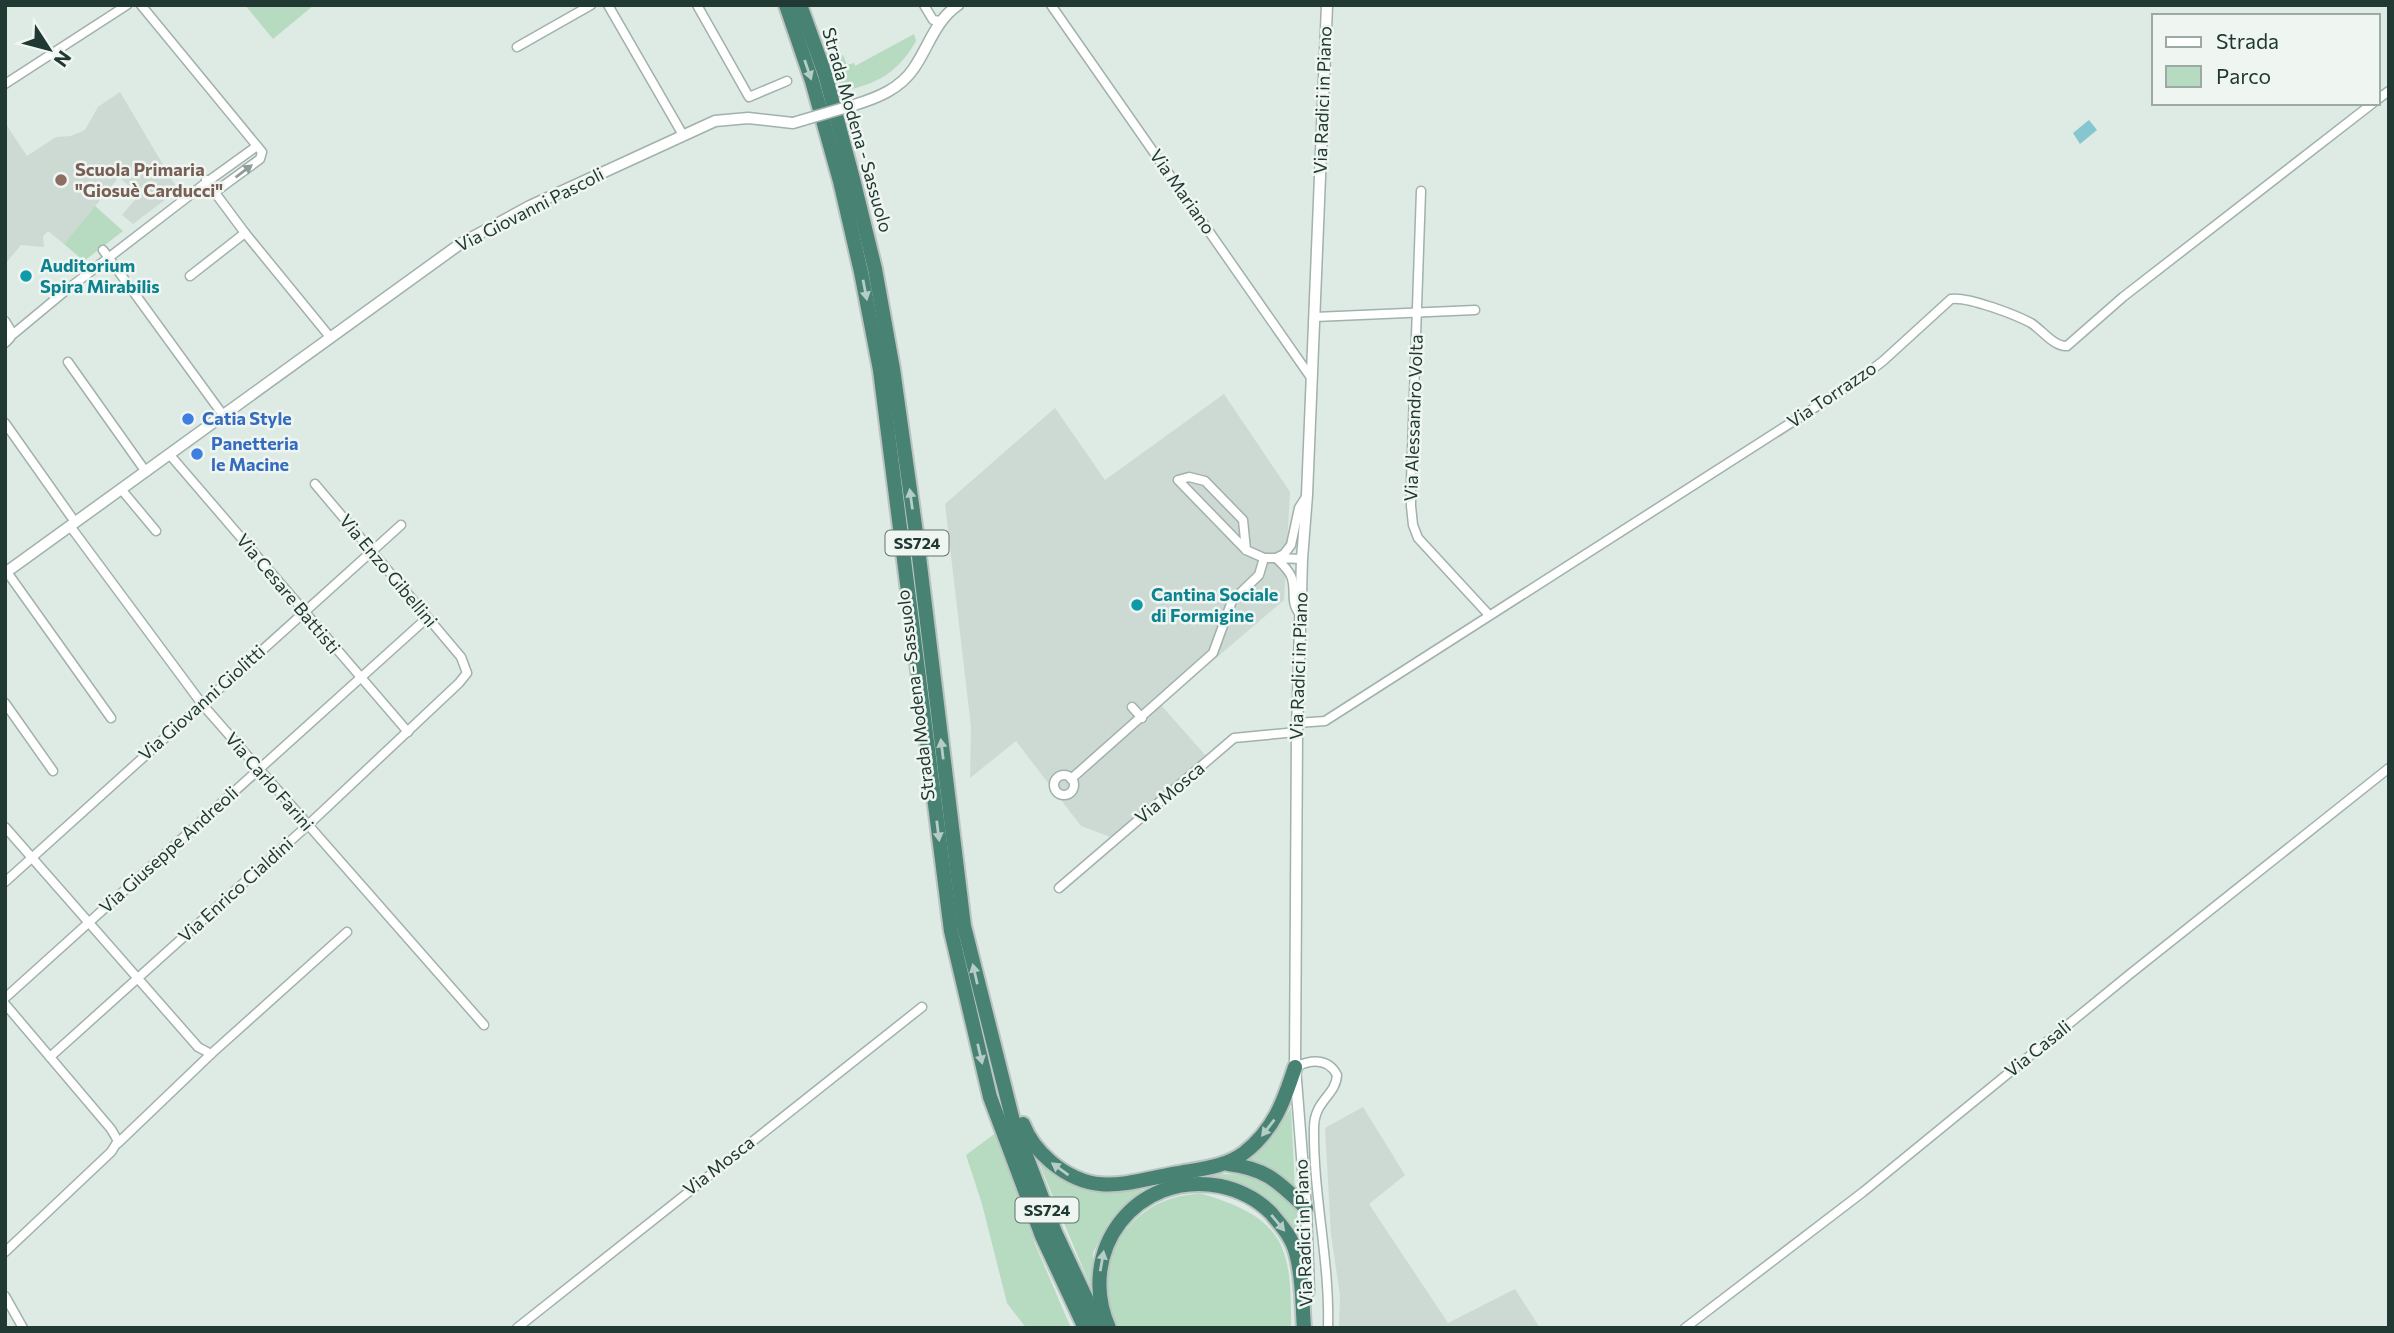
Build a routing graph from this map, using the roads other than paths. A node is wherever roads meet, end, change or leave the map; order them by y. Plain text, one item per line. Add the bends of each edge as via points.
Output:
1 (127, 5) edge
2 (141, 5) edge
3 (591, 5) edge
4 (608, 5) edge
5 (697, 5) edge
6 (786, 5) edge
7 (800, 5) edge
8 (924, 5) edge
9 (958, 5) edge
10 (1051, 5) edge
11 (1326, 5) edge
12 (941, 21) junction
13 (517, 47) dead end
14 (787, 81) dead end
15 (5, 84) edge
16 (2370, 105) edge
17 (682, 135) junction
18 (257, 146) junction
19 (206, 180) junction
20 (1421, 191) dead end
21 (215, 192) junction
22 (245, 233) junction
23 (106, 254) junction
24 (191, 276) dead end
25 (1475, 310) dead end
26 (1418, 313) junction
27 (1315, 317) junction
28 (30, 319) junction
29 (7, 322) edge
30 (330, 337) junction
31 (8, 339) edge
32 (68, 362) dead end
33 (1312, 379) junction
34 (223, 415) junction
35 (5, 423) edge
36 (170, 455) junction
37 (146, 472) junction
38 (315, 484) dead end
39 (121, 489) junction
40 (1307, 495) junction
41 (73, 524) junction
42 (401, 525) dead end
43 (156, 531) dead end
44 (1245, 550) junction
45 (371, 551) junction
46 (1265, 558) junction
47 (1276, 558) junction
48 (1302, 559) junction
49 (6, 573) edge
50 (303, 611) junction
51 (1300, 614) junction
52 (1489, 615) junction
53 (427, 618) junction
54 (461, 657) joint
55 (359, 678) junction
56 (5, 703) edge
57 (202, 704) junction
58 (1132, 707) dead end
59 (111, 718) dead end
60 (1142, 718) junction
61 (1297, 728) junction
62 (408, 733) junction
63 (2389, 768) edge
64 (259, 770) junction
65 (53, 771) dead end
66 (1072, 779) dead end
67 (307, 826) junction
68 (5, 827) edge
69 (32, 858) junction
70 (5, 882) edge
71 (1059, 888) dead end
72 (88, 923) junction
73 (347, 932) dead end
74 (137, 979) junction
75 (5, 998) edge
76 (5, 1004) edge
77 (922, 1007) dead end
78 (484, 1025) dead end
79 (211, 1054) junction
80 (50, 1057) junction
81 (1295, 1067) junction
82 (1003, 1088) junction
83 (118, 1144) junction
84 (1228, 1164) junction
85 (1306, 1208) junction
86 (5, 1252) edge
87 (5, 1296) edge
88 (1309, 1298) junction
89 (8, 1309) edge
90 (23, 1328) edge
91 (516, 1328) edge
92 (1085, 1328) edge
93 (1100, 1328) edge
94 (1109, 1328) edge
95 (1305, 1328) edge
96 (1313, 1328) edge
97 (1328, 1328) edge
98 (1685, 1328) edge

1 - 15 street
2 - 18 street
3 - 13 street
4 - 17 street
5 - 14 street via 749,97
6 -> 92 highway, Strada Modena - Sassuolo / SS724 via 840,181 878,358 951,931 990,1097 1042,1236
82 -> 7 highway, Strada Modena - Sassuolo / SS724 via 964,926 893,369 853,179 825,74
8 - 12 street via 933,20
9 - 12 street, Via Giovanni Pascoli
10 - 33 street, Via Mariano
11 - 27 street, Via Radici in Piano
12 - 17 street, Via Giovanni Pascoli, bridge via 906,77 883,94 793,123 732,118
16 - 52 street, Via Torrazzo via 2123,297 2067,346 2057,345 2027,321 1951,299 1869,373
17 - 30 street, Via Giovanni Pascoli via 484,230
18 - 19 street
21 -> 18 street via 260,159 262,152
19 - 21 street
19 - 23 street
20 - 26 street, Via Alessandro Volta
21 - 22 street
22 - 24 street
22 - 30 street
23 - 28 street
23 - 34 street
25 - 26 street
26 - 27 street
26 - 52 street, Via Alessandro Volta via 1413,525 1424,545
27 - 33 street, Via Radici in Piano
28 - 29 street via 19,324
28 - 31 street
29 - 31 street
30 - 34 street, Via Giovanni Pascoli
32 - 37 street
33 - 40 street, Via Radici in Piano
34 - 36 street, Via Giovanni Pascoli
35 - 41 street, Via Carlo Farini
36 - 37 street, Via Giovanni Pascoli
36 - 50 street, Via Cesare Battisti
37 - 39 street, Via Giovanni Pascoli
38 - 45 street, Via Enzo Gibellini
39 - 41 street, Via Giovanni Pascoli
39 - 43 street
40 - 47 street via 1298,508 1291,545
40 - 48 street, Via Radici in Piano
41 - 49 street, Via Giovanni Pascoli
41 - 57 street, Via Carlo Farini
42 - 45 street, Via Giovanni Giolitti
44 - 44 street via 1243,520 1205,481 1178,480
44 - 46 street
45 - 50 street, Via Giovanni Giolitti
45 - 53 street, Via Enzo Gibellini
46 - 47 street
46 - 60 street via 1259,575 1232,601 1213,653
47 - 48 street
47 - 51 street via 1290,575 1293,601
48 - 51 street, Via Radici in Piano
49 - 59 street
50 - 55 street, Via Cesare Battisti
50 - 57 street, Via Giovanni Giolitti
51 - 61 street, Via Radici in Piano
52 - 61 street, Via Torrazzo via 1325,721
53 - 54 street, Via Enzo Gibellini
53 - 55 street, Via Giuseppe Andreoli
54 - 62 street, Via Enrico Cialdini via 467,673
55 - 62 street, Via Cesare Battisti
55 - 64 street, Via Giuseppe Andreoli
56 - 65 street
57 - 64 street, Via Carlo Farini
57 - 69 street, Via Giovanni Giolitti
58 - 60 street
60 - 66 street
61 - 71 street, Via Mosca via 1234,738
61 - 81 street, Via Radici in Piano
62 - 67 street, Via Enrico Cialdini
63 - 98 street, Via Casali via 1863,1192
64 - 67 street, Via Carlo Farini
64 - 72 street, Via Giuseppe Andreoli
67 - 74 street, Via Enrico Cialdini
67 - 78 street, Via Carlo Farini
68 - 69 street
69 - 70 street, Via Giovanni Giolitti
69 - 72 street
72 - 74 street
72 - 75 street, Via Giuseppe Andreoli
73 - 79 street
74 - 79 street via 198,1047
74 - 80 street, Via Enrico Cialdini
76 - 80 street
77 - 91 street, Via Mosca
79 - 83 street
80 - 83 street via 116,1135
81 -> 84 highway via 1283,1106 1268,1131
81 - 85 street, Via Radici in Piano
81 - 97 street via 1309,1060 1320,1062 1330,1065 1337,1075 1334,1088 1318,1107 1314,1129
84 -> 82 highway via 1112,1185 1087,1184 1038,1152
82 - 93 highway, Strada Modena - Sassuolo / SS724 via 1055,1232
83 - 86 street
84 - 85 highway via 1272,1177
85 - 88 street, Via Radici in Piano
87 - 89 street
88 - 95 street, Via Radici in Piano
88 - 96 highway
89 - 90 street
94 -> 95 highway via 1099,1279 1104,1250 1116,1227 1149,1195 1205,1183 1233,1188 1261,1203 1284,1228 1296,1253

